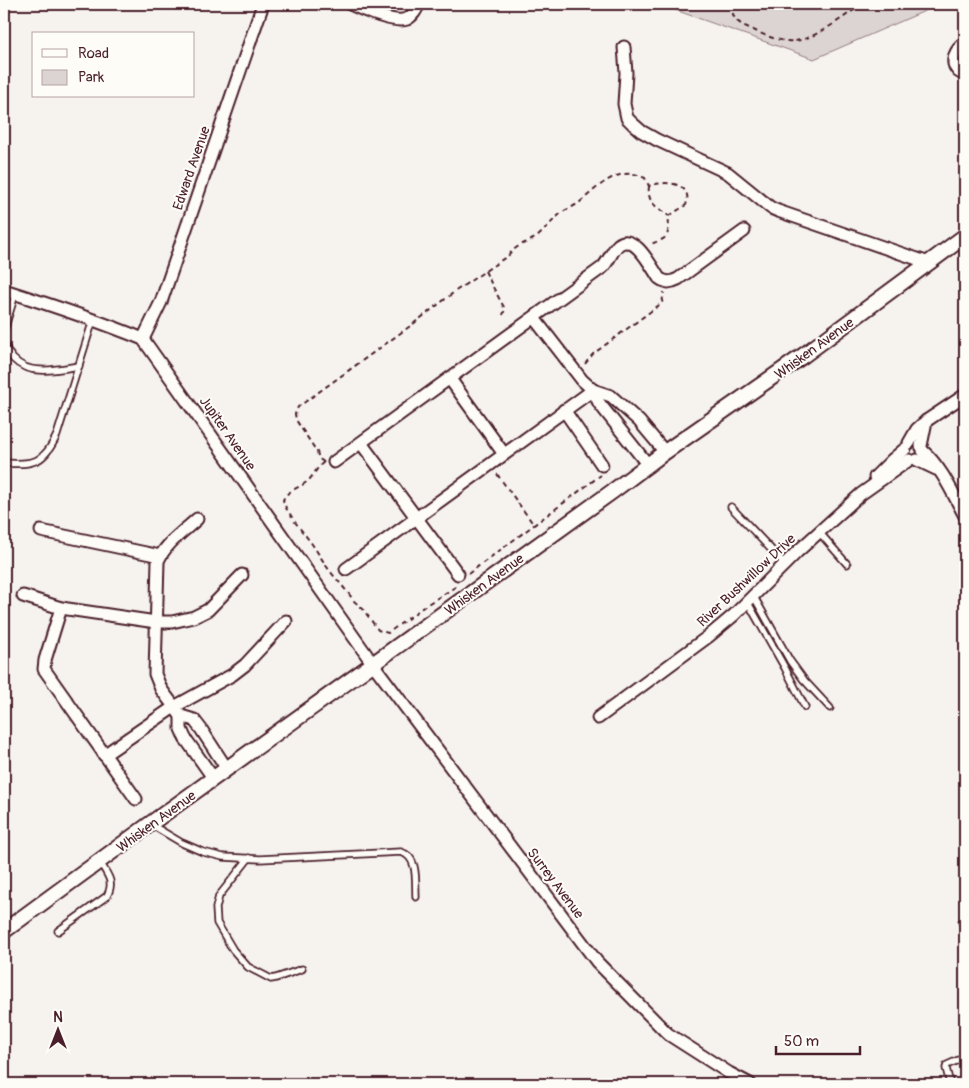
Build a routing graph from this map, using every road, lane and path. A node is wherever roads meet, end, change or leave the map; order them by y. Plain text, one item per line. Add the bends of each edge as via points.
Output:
1 (264, 4) edge
2 (350, 4) edge
3 (418, 4) edge
4 (733, 4) edge
5 (863, 4) edge
6 (965, 43) edge
7 (624, 47) dead end
8 (965, 75) edge
9 (649, 186) junction
10 (669, 216) junction
11 (744, 231) dead end
12 (965, 236) edge
13 (640, 251) junction
14 (929, 263) junction
15 (485, 271) junction
16 (662, 280) junction
17 (9, 292) edge
18 (503, 315) dead end
19 (534, 318) junction
20 (94, 320) junction
21 (143, 339) junction
22 (79, 366) junction
23 (575, 371) junction
24 (450, 379) junction
25 (593, 390) junction
26 (965, 395) edge
27 (564, 410) junction
28 (361, 442) junction
29 (914, 451) junction
30 (665, 452) junction
31 (504, 454) junction
32 (329, 462) junction
33 (4, 463) edge
34 (490, 464) junction
35 (602, 465) joint
36 (648, 465) junction
37 (731, 507) dead end
38 (965, 516) edge
39 (416, 518) junction
40 (198, 519) dead end
41 (534, 526) junction
42 (41, 531) dead end
43 (819, 532) junction
44 (160, 556) junction
45 (785, 564) junction
46 (847, 564) dead end
47 (346, 569) dead end
48 (242, 575) dead end
49 (461, 579) junction
50 (23, 596) dead end
51 (750, 598) junction
52 (61, 608) junction
53 (286, 621) dead end
54 (156, 622) junction
55 (373, 664) junction
56 (805, 707) dead end
57 (830, 708) dead end
58 (178, 712) junction
59 (598, 718) dead end
60 (211, 744) junction
61 (196, 753) junction
62 (104, 755) junction
63 (227, 769) junction
64 (214, 779) junction
65 (136, 799) dead end
66 (150, 824) junction
67 (249, 858) junction
68 (100, 862) junction
69 (416, 896) dead end
70 (58, 930) dead end
71 (4, 931) edge
72 (302, 969) dead end
73 (965, 1058) edge
74 (750, 1084) edge
75 (950, 1084) edge

1 - 21 street, Edward Avenue via 161,302
2 - 3 street via 395,20 404,20
4 - 5 path via 732,15 740,24 789,42 812,37
6 - 8 street via 954,60 958,71
7 - 14 street via 625,111 627,118 641,131 728,173 771,208
9 - 10 path via 651,202
9 - 10 path via 675,184 688,195 686,205
9 - 15 path via 645,178 635,174 606,180 565,210 537,236 514,247 509,255
10 - 13 path via 666,237
11 - 16 street via 678,279
12 - 14 street, Whisken Avenue
13 - 16 street
13 - 19 street via 630,242 622,242 603,267
14 - 30 street, Whisken Avenue
15 - 18 path via 505,309
15 - 32 path via 298,407 296,420 320,459
16 - 23 path via 662,303
17 - 20 street
17 - 22 lane via 4,332 4,345 9,356 28,369
19 - 23 street
19 - 24 street
20 - 21 street
20 - 22 lane
21 - 55 street, Jupiter Avenue
22 - 33 lane via 51,448 35,462
23 - 25 street
24 - 28 street
24 - 31 street
25 - 27 street
25 - 30 street via 611,396 639,421
25 - 36 street via 599,403
26 - 29 street via 926,421
27 - 31 street
27 - 35 street
28 - 32 street
28 - 39 street
29 - 38 street via 928,456 940,471
29 - 43 street, River Bushwillow Drive via 892,460
30 - 36 street, Whisken Avenue
31 - 34 street
32 - 49 path via 320,465 308,480 283,500 294,522 329,570 378,630 388,633
34 - 39 street
34 - 41 path
35 - 41 path via 604,472 599,477
36 - 55 street, Whisken Avenue
37 - 45 lane
39 - 47 street
39 - 49 street
40 - 44 street
41 - 49 path
42 - 44 street
43 - 45 street, River Bushwillow Drive
43 - 46 lane
44 - 54 street
45 - 51 street, River Bushwillow Drive
48 - 54 street via 208,610 194,617
50 - 52 street
51 - 56 lane
51 - 57 lane via 790,661
51 - 59 street, River Bushwillow Drive via 709,636
52 - 54 street
52 - 62 street via 44,669
53 - 58 street via 245,665
54 - 58 street via 155,674 161,689
55 - 63 street, Whisken Avenue
55 - 74 street, Surrey Avenue via 597,962 668,1034
58 - 60 street via 194,720
58 - 61 street via 181,729
58 - 62 street
60 - 61 street
60 - 63 street
61 - 64 street
62 - 65 street
63 - 64 street, Whisken Avenue
64 - 66 street, Whisken Avenue
66 - 67 lane via 203,852
66 - 68 street, Whisken Avenue
67 - 69 lane via 401,852 410,858 414,866
67 - 72 lane via 218,896 217,923 233,950 248,966 270,979
68 - 70 lane via 111,882 107,896
68 - 71 street, Whisken Avenue
73 - 75 lane via 947,1065

